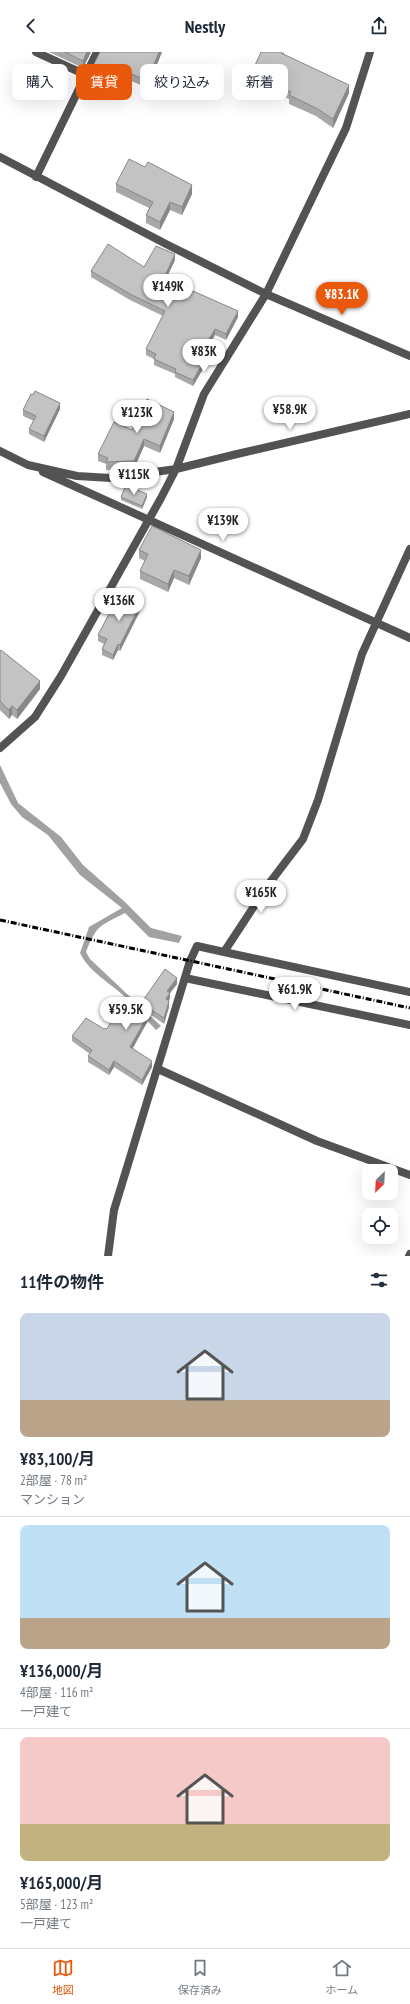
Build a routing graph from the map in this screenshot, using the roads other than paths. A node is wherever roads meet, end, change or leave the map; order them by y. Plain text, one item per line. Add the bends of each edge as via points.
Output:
1 (36, 52) edge
2 (97, 52) edge
3 (370, 52) edge
4 (91, 64) edge
5 (76, 70) edge
6 (76, 95) edge
7 (0, 157) edge
8 (36, 177) junction
9 (266, 294) junction
10 (410, 356) edge
11 (410, 414) edge
12 (0, 451) edge
13 (28, 465) junction
14 (176, 469) junction
15 (150, 520) junction
16 (410, 549) edge
17 (376, 622) junction
18 (410, 638) edge
19 (0, 748) edge
20 (224, 952) junction
21 (185, 978) junction
22 (410, 992) edge
23 (410, 1025) edge
24 (158, 1069) junction
25 (410, 1175) edge
26 (108, 1256) edge

1 - 5 street
2 - 4 street
3 - 9 street via 346,128
6 - 8 street
7 - 8 street
8 - 9 street
9 - 10 street
9 - 14 street via 204,394
11 - 14 street
12 - 13 street
13 - 14 street via 77,476 111,478
13 - 15 street
14 - 15 street
15 - 17 street
15 - 19 street via 35,717
16 - 17 street
17 - 18 street
17 - 20 street via 362,654 318,800 303,839
20 - 21 street via 197,946
20 - 22 street
21 - 23 street
21 - 24 street
24 - 25 street via 317,1140
24 - 26 street via 114,1210

